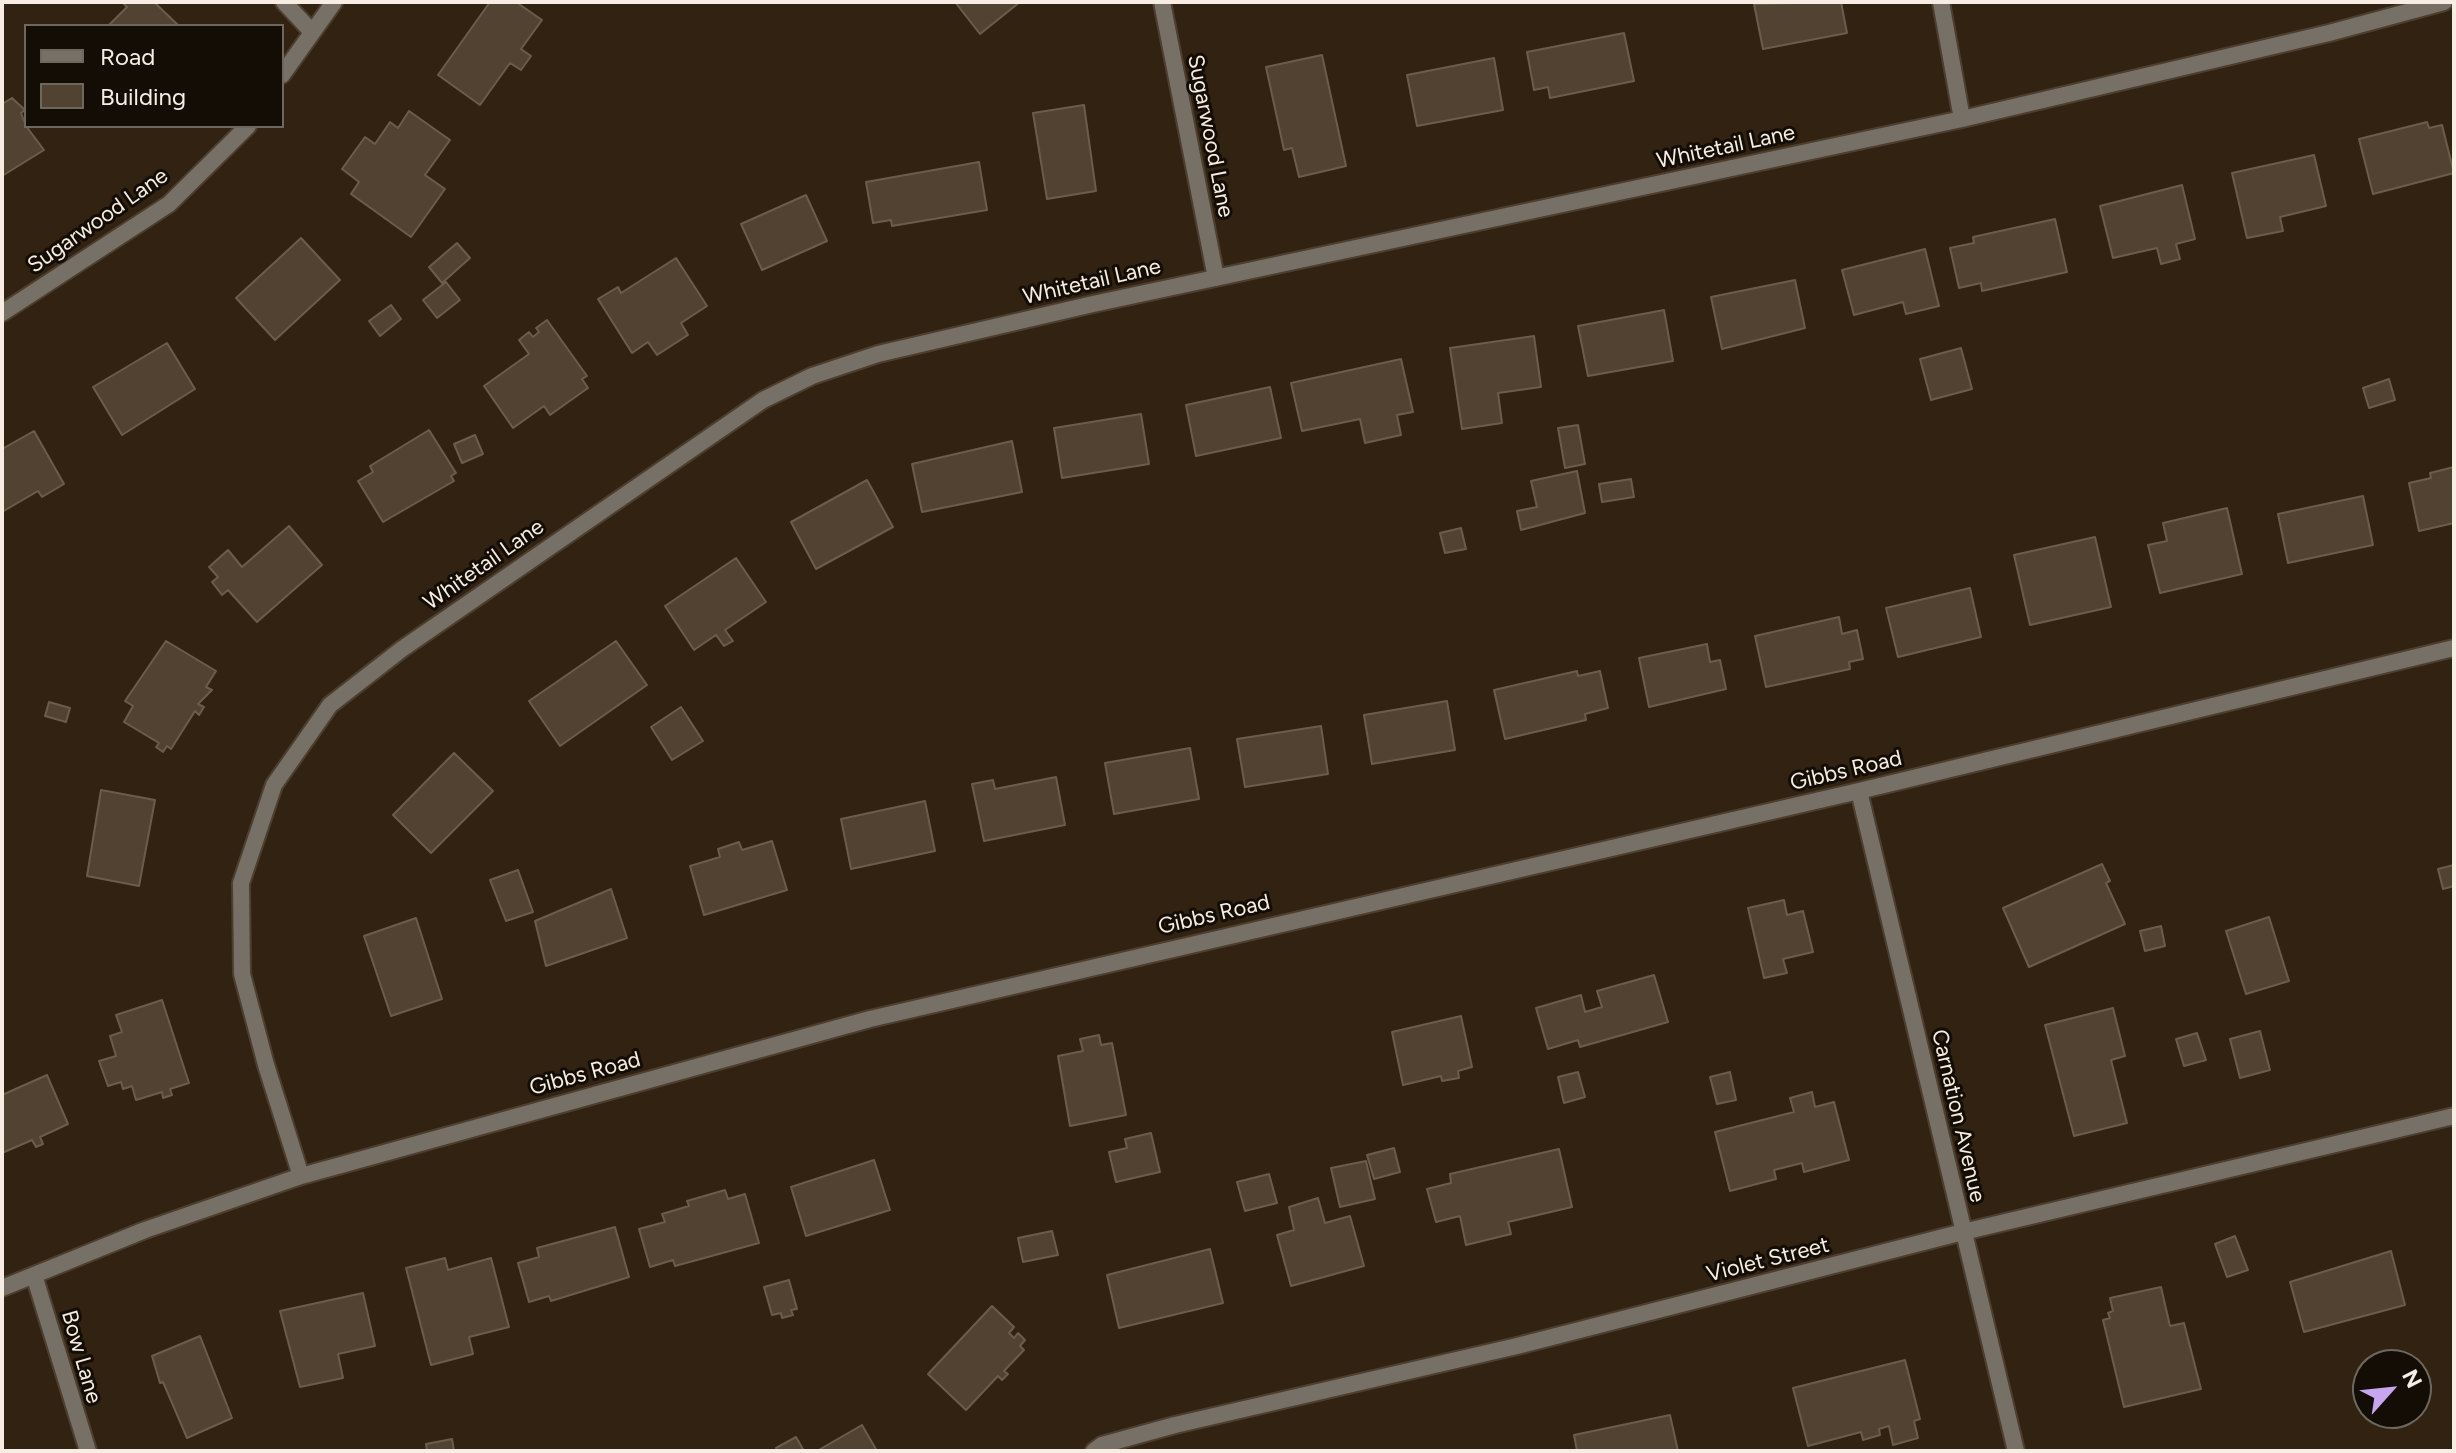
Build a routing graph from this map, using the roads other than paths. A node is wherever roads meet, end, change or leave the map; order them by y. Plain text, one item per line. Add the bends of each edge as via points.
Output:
1 (284, 2) edge
2 (334, 2) edge
3 (1162, 2) edge
4 (1941, 2) edge
5 (2444, 2) edge
6 (311, 31) junction
7 (284, 72) edge
8 (1962, 119) junction
9 (246, 128) edge
10 (1216, 278) junction
11 (2, 313) edge
12 (2454, 648) edge
13 (1859, 791) junction
14 (2454, 1116) edge
15 (301, 1176) junction
16 (1963, 1232) junction
17 (34, 1275) junction
18 (2, 1288) edge
19 (88, 1451) edge
20 (1094, 1451) edge
21 (2016, 1451) edge

1 - 6 street
2 - 6 street
3 - 10 street, Sugarwood Lane
4 - 8 street
5 - 8 street, Whitetail Lane
6 - 7 street
8 - 10 street, Whitetail Lane
9 - 11 street, Sugarwood Lane via 169,204
10 - 15 street, Whitetail Lane via 878,354 812,376 750,409 402,649 330,705 274,785 241,883 242,974
12 - 13 street, Gibbs Road
13 - 15 street, Gibbs Road via 886,1015
13 - 16 street, Carnation Avenue
14 - 16 street, Violet Street
15 - 17 street, Gibbs Road
16 - 20 street, Violet Street via 1517,1346 1175,1425
16 - 21 street, Carnation Avenue
17 - 18 street, Gibbs Road
17 - 19 street, Bow Lane

